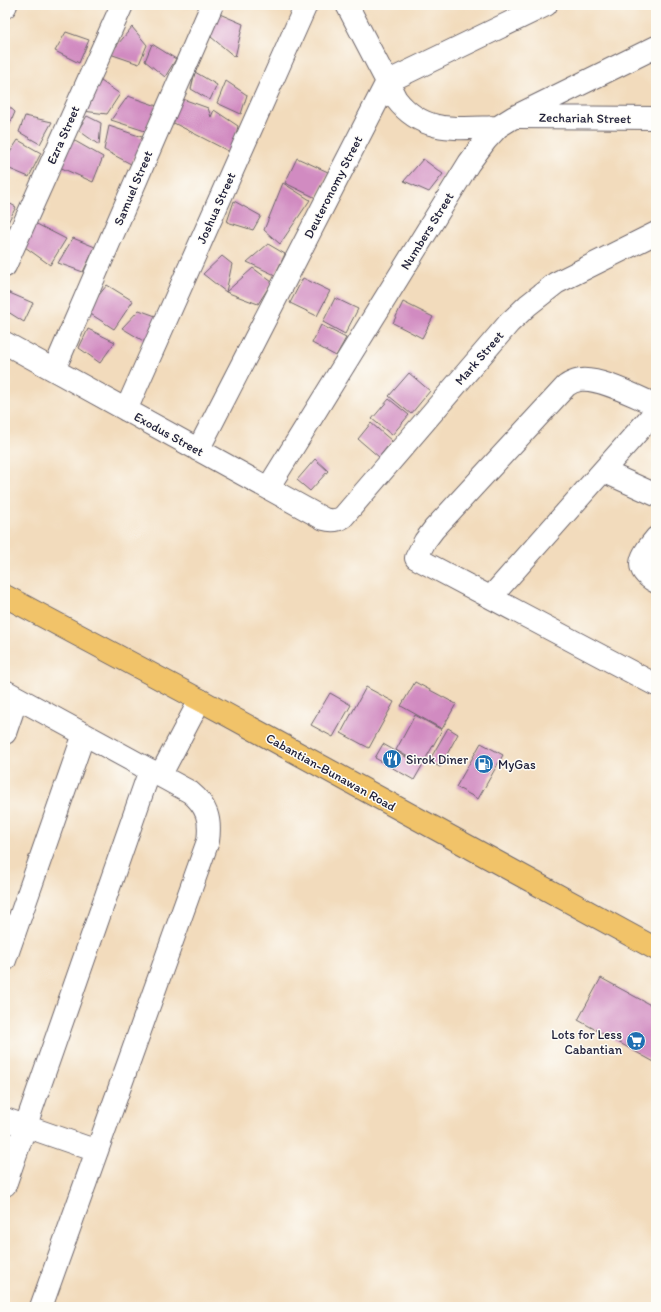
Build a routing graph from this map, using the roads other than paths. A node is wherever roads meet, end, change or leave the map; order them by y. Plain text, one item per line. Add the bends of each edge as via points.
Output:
1 (122, 5) edge
2 (212, 5) edge
3 (306, 5) edge
4 (347, 5) edge
5 (546, 5) edge
6 (656, 48) edge
7 (387, 82) junction
8 (656, 118) edge
9 (506, 122) junction
10 (656, 233) edge
11 (5, 266) edge
12 (5, 343) edge
13 (54, 370) junction
14 (656, 405) edge
15 (126, 410) junction
16 (656, 412) edge
17 (198, 450) junction
18 (603, 471) junction
19 (268, 488) junction
20 (656, 495) edge
21 (334, 521) joint
22 (656, 538) edge
23 (656, 582) edge
24 (5, 596) edge
25 (491, 597) junction
26 (656, 685) edge
27 (11, 695) edge
28 (200, 700) junction
29 (5, 733) edge
30 (84, 734) junction
31 (155, 773) junction
32 (655, 946) edge
33 (5, 960) edge
34 (5, 1119) edge
35 (26, 1126) junction
36 (97, 1151) junction
37 (5, 1185) edge
38 (41, 1307) edge

1 - 11 street, Ezra Street
2 - 13 street, Samuel Street
3 - 15 street, Joshua Street
4 - 7 street, Zechariah Street
5 - 7 street
6 - 9 street, Numbers Street
7 - 9 street, Zechariah Street via 396,99 418,120 453,128
7 - 17 street, Deuteronomy Street
8 - 9 street, Zechariah Street
9 - 19 street, Numbers Street via 486,140 469,163
10 - 21 street, Mark Street via 556,283 528,305 509,323 343,517
12 - 13 street, Exodus Street
13 - 15 street, Exodus Street
14 - 25 street via 598,381 572,382 434,529 416,558
15 - 17 street, Exodus Street
16 - 18 street
17 - 19 street, Exodus Street
18 - 20 street
18 - 25 street
19 - 21 street, Exodus Street via 324,519
22 - 23 street via 644,551 640,564 642,572
24 - 28 main road, Cabantian-Bunawan Road
25 - 26 street
27 - 29 street
27 - 30 street
28 - 31 street
28 - 32 main road, Cabantian-Bunawan Road
30 - 31 street
30 - 33 street
31 - 35 street
31 - 36 street via 200,800 208,819 208,841
34 - 35 street
35 - 36 street
35 - 37 street
36 - 38 street

